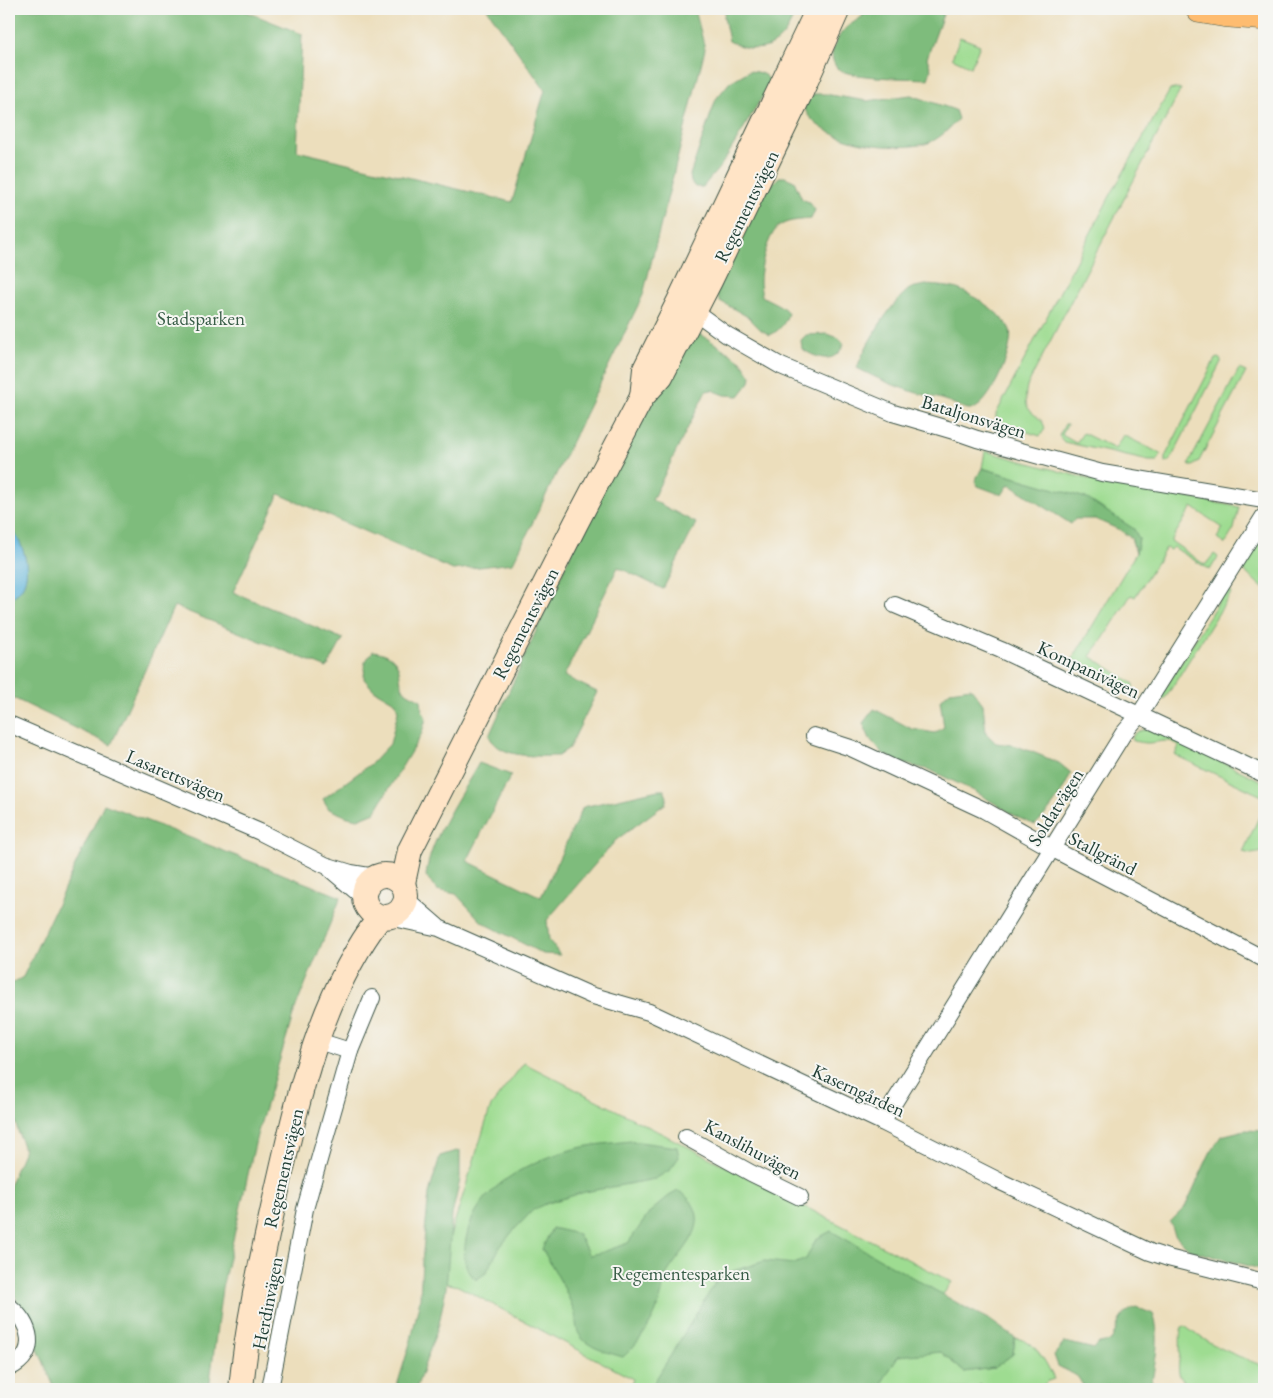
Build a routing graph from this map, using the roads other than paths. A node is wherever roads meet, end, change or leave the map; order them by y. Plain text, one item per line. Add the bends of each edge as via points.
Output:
1 (818, 9) edge
2 (838, 9) edge
3 (1200, 9) edge
4 (1257, 14) edge
5 (809, 50) junction
6 (686, 306) junction
7 (1264, 500) edge
8 (1264, 516) edge
9 (894, 605) dead end
10 (1140, 714) junction
11 (9, 724) edge
12 (814, 736) dead end
13 (1264, 774) edge
14 (1053, 849) junction
15 (325, 865) junction
16 (391, 884) junction
17 (374, 909) junction
18 (439, 928) junction
19 (1264, 959) edge
20 (372, 998) dead end
21 (318, 1041) junction
22 (350, 1051) junction
23 (882, 1122) junction
24 (686, 1137) dead end
25 (800, 1197) dead end
26 (1264, 1282) edge
27 (9, 1306) edge
28 (9, 1368) edge
29 (240, 1389) edge
30 (270, 1389) edge

1 - 5 main road, Regementsvägen
2 - 5 main road, Regementsvägen
3 - 4 highway via 1224,14
5 - 6 main road, Regementsvägen
6 - 7 street, Bataljonsvägen via 781,366 894,413 1102,473
6 - 16 main road, Regementsvägen via 645,369 642,397
8 - 10 street, Soldatvägen
9 - 10 street, Kompanivägen
10 - 13 street, Kompanivägen
10 - 14 street, Soldatvägen via 1123,734
11 - 15 street, Lasarettsvägen via 260,832
12 - 14 street, Stallgränd via 851,748 976,806
14 - 19 street, Stallgränd
14 - 23 street, Soldatvägen
15 - 16 street, Lasarettsvägen
15 - 17 street, Lasarettsvägen
16 - 17 main road, Regementsvägen via 366,886
16 - 17 main road via 403,908 396,914
16 - 18 street, Kaserngården
17 - 18 street, Kaserngården
17 - 21 main road, Regementsvägen
18 - 23 street, Kaserngården via 590,995 649,1012
20 - 22 street, Herdinvägen
21 - 22 street
21 - 29 main road, Regementsvägen via 291,1128 260,1267
22 - 30 street, Herdinvägen via 305,1209
23 - 26 street, Kaserngården via 1150,1252
24 - 25 street, Kanslihuvägen
27 - 28 street via 23,1321 29,1341 22,1360

